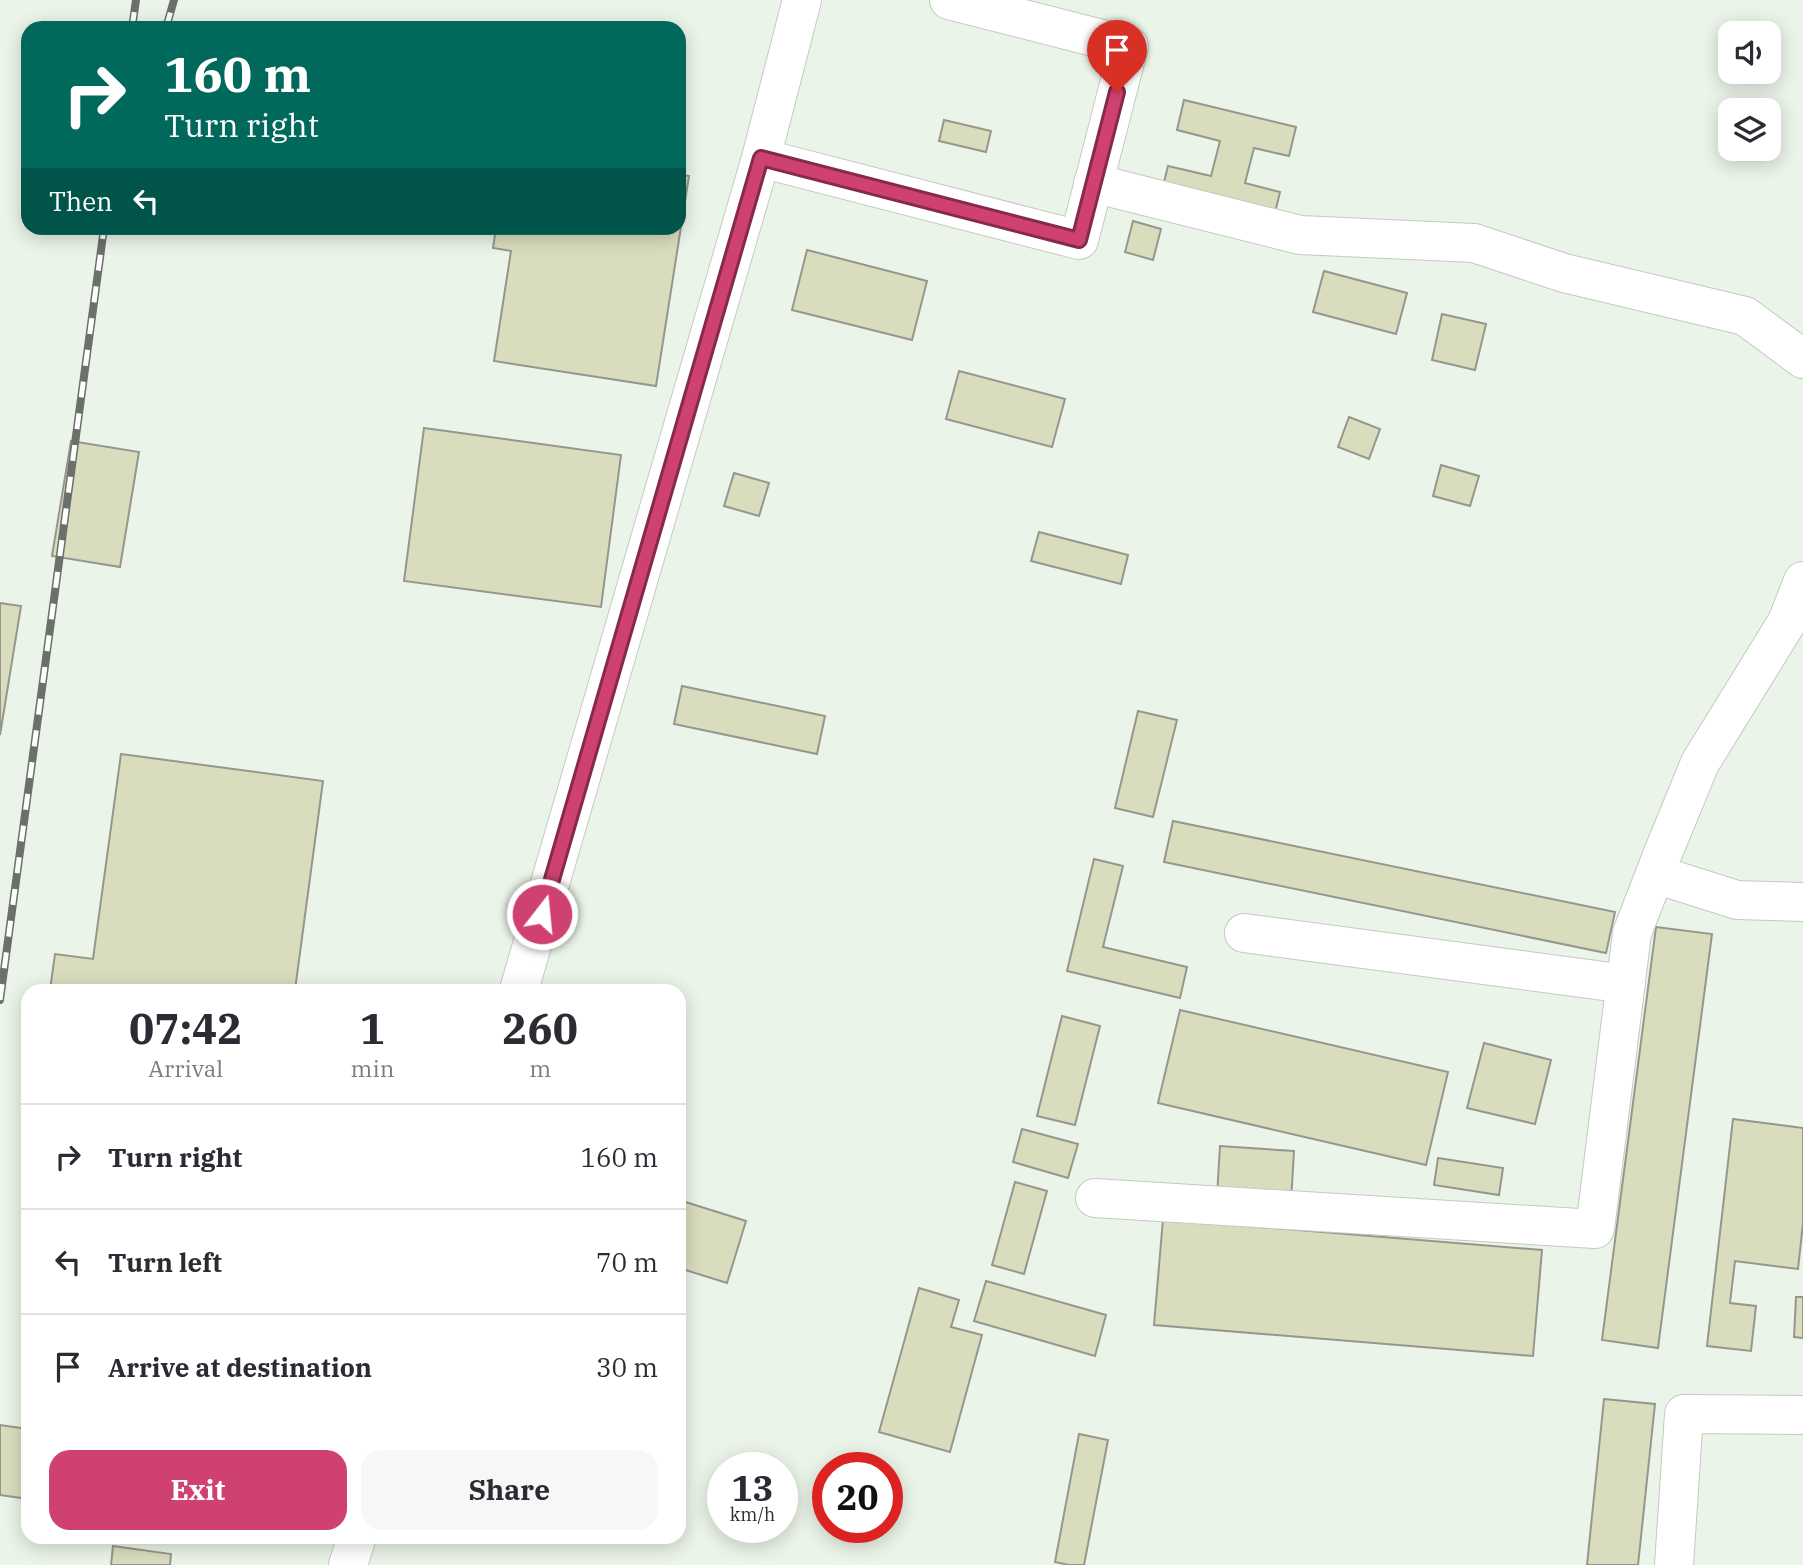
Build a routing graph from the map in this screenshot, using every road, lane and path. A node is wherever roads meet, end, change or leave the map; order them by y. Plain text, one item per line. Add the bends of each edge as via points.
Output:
1 (802, 0) edge
2 (949, 0) edge
3 (761, 158) junction
4 (1093, 183) junction
5 (1803, 359) edge
6 (1803, 581) edge
7 (1655, 874) junction
8 (1803, 902) edge
9 (1244, 933) dead end
10 (522, 984) edge
11 (1626, 984) junction
12 (1095, 1198) dead end
13 (1803, 1415) edge
14 (355, 1544) edge
15 (348, 1565) edge
16 (1674, 1565) edge

1 - 3 street
2 - 4 street via 1129,47
3 - 4 street via 1079,240
3 - 10 street
4 - 5 street via 1300,235 1474,243 1564,272 1745,316
6 - 7 street via 1787,622 1700,763
7 - 8 street via 1737,900
7 - 11 street via 1632,933
9 - 11 street
11 - 12 street via 1595,1229
13 - 16 street via 1684,1413
14 - 15 street

